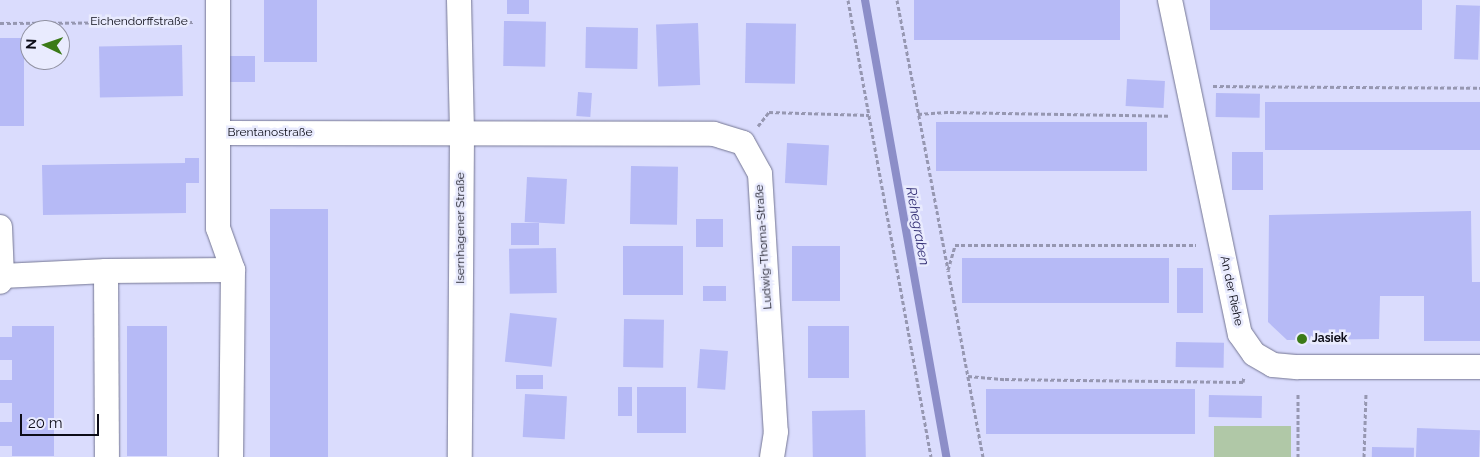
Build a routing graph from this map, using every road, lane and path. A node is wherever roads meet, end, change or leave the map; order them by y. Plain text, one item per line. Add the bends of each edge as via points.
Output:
1 (459, 0) edge
2 (848, 0) edge
3 (897, 0) edge
4 (1170, 0) edge
5 (218, 11) edge
6 (0, 24) edge
7 (1188, 86) junction
8 (1480, 88) edge
9 (918, 114) junction
10 (869, 115) junction
11 (1194, 116) junction
12 (219, 133) junction
13 (462, 135) junction
14 (743, 143) junction
15 (0, 227) edge
16 (1221, 245) junction
17 (233, 270) junction
18 (948, 270) junction
19 (106, 272) junction
20 (1, 279) edge
21 (1254, 354) junction
22 (1298, 367) junction
23 (1367, 367) junction
24 (1480, 367) edge
25 (968, 376) junction
26 (107, 457) edge
27 (231, 457) edge
28 (460, 457) edge
29 (772, 457) edge
30 (932, 457) edge
31 (983, 457) edge
32 (1298, 457) edge
33 (1364, 457) edge

1 - 13 street, Isernhagener Straße
2 - 10 path
3 - 9 path
4 - 7 street, An der Riehe
5 - 6 path, Eichendorffstraße
5 - 12 street
7 - 8 path
7 - 11 street, An der Riehe
9 - 11 path
9 - 18 path
10 - 14 path via 769,112
10 - 30 path
11 - 16 street, An der Riehe
12 - 13 street, Brentanostraße
12 - 17 street, Brentanostraße via 218,228
13 - 14 street via 714,134
13 - 28 street, Isernhagener Straße
14 - 29 street, Ludwig-Thoma-Straße via 760,174 776,432
15 - 20 street
16 - 18 path via 955,245
16 - 21 street, An der Riehe via 1240,334
17 - 19 street
17 - 27 street, Brentanostraße
18 - 25 path
19 - 20 street
19 - 26 street
21 - 22 street, An der Riehe via 1273,366
21 - 25 path via 1242,382
22 - 23 street, An der Riehe
22 - 32 path
23 - 24 street, An der Riehe
23 - 33 path
25 - 31 path

